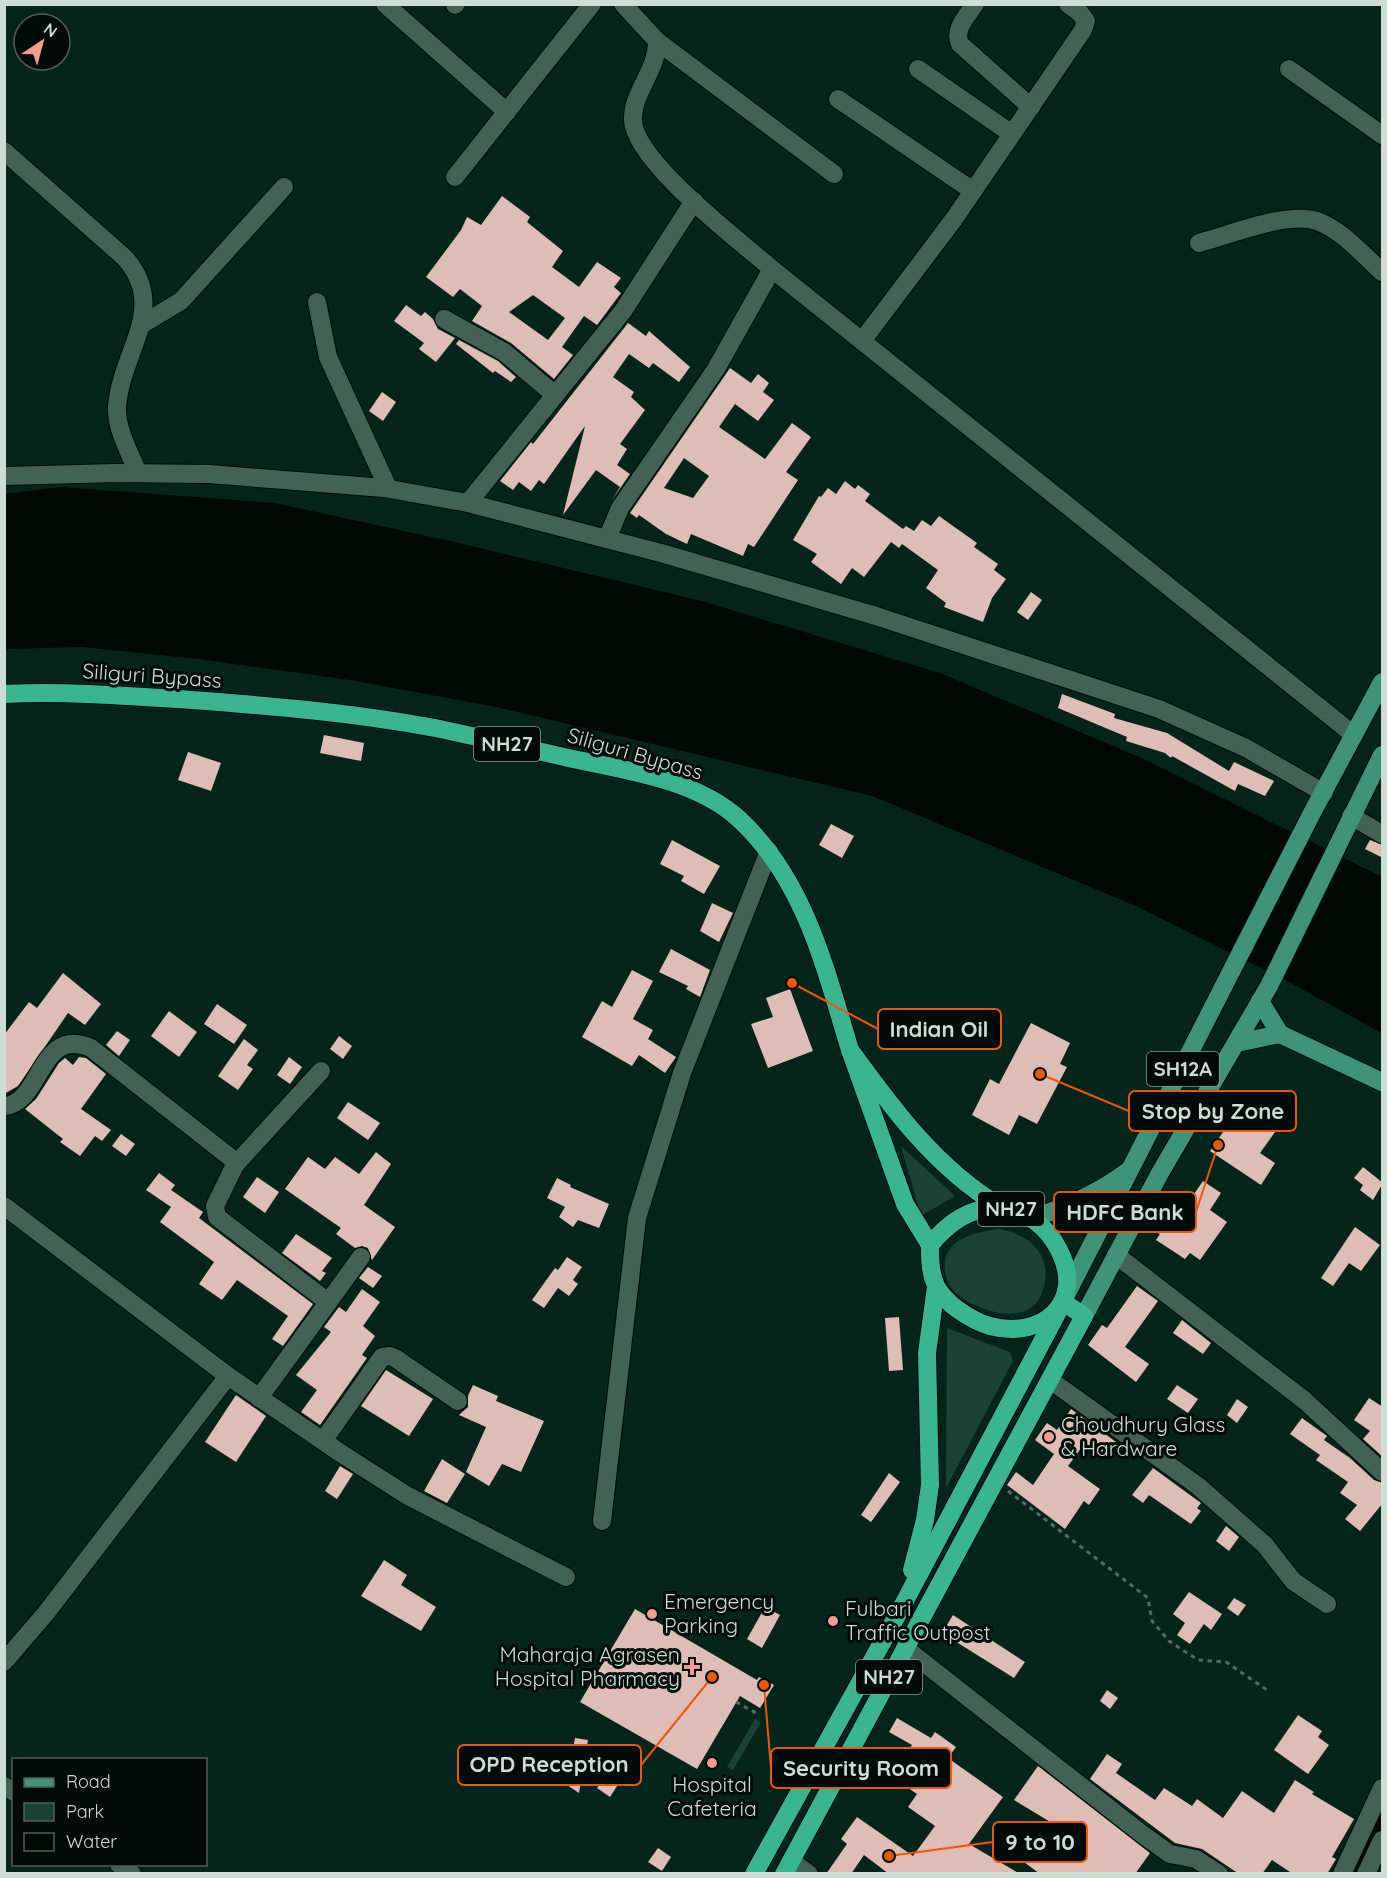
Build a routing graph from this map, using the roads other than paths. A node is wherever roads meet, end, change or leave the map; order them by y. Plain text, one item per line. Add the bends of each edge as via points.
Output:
1 (385, 4) edge
2 (592, 4) edge
3 (623, 4) edge
4 (975, 4) edge
5 (1068, 4) edge
6 (657, 41) junction
7 (918, 69) dead end
8 (1289, 69) dead end
9 (838, 99) dead end
10 (1031, 106) junction
11 (507, 112) junction
12 (1012, 134) junction
13 (1383, 135) edge
14 (4, 151) edge
15 (834, 174) dead end
16 (455, 177) dead end
17 (284, 187) dead end
18 (973, 191) junction
19 (694, 201) junction
20 (1199, 243) dead end
21 (772, 269) junction
22 (1383, 272) edge
23 (317, 302) dead end
24 (444, 319) dead end
25 (141, 325) junction
26 (862, 341) junction
27 (555, 395) junction
28 (138, 473) junction
29 (4, 476) edge
30 (388, 488) junction
31 (468, 503) junction
32 (607, 539) junction
33 (1383, 682) edge
34 (4, 694) edge
35 (1354, 735) junction
36 (1383, 755) edge
37 (1324, 793) junction
38 (1351, 816) junction
39 (1383, 834) edge
40 (769, 851) junction
41 (1264, 993) junction
42 (1280, 1034) junction
43 (1237, 1043) junction
44 (850, 1050) junction
45 (321, 1071) dead end
46 (1383, 1082) edge
47 (4, 1106) edge
48 (235, 1165) junction
49 (1132, 1168) junction
50 (4, 1206) edge
51 (999, 1206) junction
52 (1033, 1218) junction
53 (930, 1245) junction
54 (1116, 1255) junction
55 (361, 1257) dead end
56 (936, 1287) junction
57 (328, 1302) junction
58 (1063, 1302) junction
59 (1084, 1316) junction
60 (228, 1377) junction
61 (1050, 1380) junction
62 (260, 1398) junction
63 (458, 1401) dead end
64 (323, 1441) junction
65 (1383, 1472) edge
66 (602, 1521) dead end
67 (566, 1577) dead end
68 (904, 1601) junction
69 (1327, 1605) dead end
70 (905, 1648) junction
71 (4, 1662) edge
72 (1383, 1788) edge
73 (1381, 1846) edge
74 (788, 1867) edge
75 (754, 1874) edge
76 (809, 1874) edge
77 (1219, 1874) edge
78 (1342, 1874) edge
79 (1366, 1874) edge

1 - 11 street
2 - 11 street
3 - 6 street
4 - 10 street via 959,28 960,44
5 - 10 street via 1084,16 1085,25
6 - 15 street
6 - 19 street via 655,58 635,106 635,135 652,159
7 - 12 street
8 - 13 street
9 - 18 street
10 - 12 street
11 - 16 street
12 - 18 street
14 - 25 street via 137,272 146,305
17 - 25 street via 181,301
18 - 26 street
19 - 21 street
19 - 27 street via 623,311
20 - 22 street via 1305,218 1328,227
21 - 26 street
21 - 32 street via 716,369 620,508
23 - 30 street via 328,357
24 - 27 street via 504,352
25 - 28 street via 124,371 117,409
26 - 35 street
27 - 31 street
28 - 29 street
28 - 30 street via 209,474
30 - 31 street
31 - 32 street
32 - 37 street via 876,616 1159,709 1246,748
33 - 35 main road, SH12A
34 - 40 highway, Siliguri Bypass / NH27 via 91,693 264,706 434,728 635,772 704,795 737,817
35 - 37 main road, SH12A
36 - 38 main road, SH12A
37 - 49 main road, SH12A
38 - 39 street
38 - 41 main road, SH12A
40 - 44 highway, Siliguri Bypass / NH27 via 786,874 803,910
40 - 66 street via 684,1067 641,1203
41 - 42 main road
41 - 43 main road, SH12A
42 - 43 main road
42 - 46 main road
43 - 54 main road, SH12A
44 - 51 highway, NH27 via 906,1125 944,1165
44 - 53 highway, NH27 via 905,1204
45 - 48 street
47 - 48 street via 18,1101 62,1045 79,1043 124,1072 204,1135
48 - 57 street via 214,1206 217,1217
49 - 52 main road, SH12A via 1109,1186 1074,1204
49 - 58 main road, SH12A
50 - 60 street
51 - 52 highway, NH27
51 - 53 highway, NH27 via 961,1216
52 - 58 highway, NH27 via 1052,1237 1065,1261 1068,1285
53 - 56 highway, NH27
54 - 59 main road, SH12A
54 - 65 street via 1304,1400
55 - 57 street
56 - 58 highway via 970,1318 1009,1329 1042,1323
56 - 68 highway, NH27 via 927,1353 930,1485
57 - 62 street
58 - 59 highway
58 - 68 highway, NH27
59 - 61 highway, NH27
60 - 62 street
60 - 71 street
61 - 69 street via 1198,1486 1265,1545 1293,1581
61 - 70 highway, NH27
62 - 64 street
63 - 64 street via 395,1358 382,1357
64 - 67 street via 408,1496
68 - 75 highway, NH27
70 - 74 highway, NH27
70 - 77 street via 1170,1854 1196,1859
72 - 78 street
73 - 79 street
74 - 76 street

